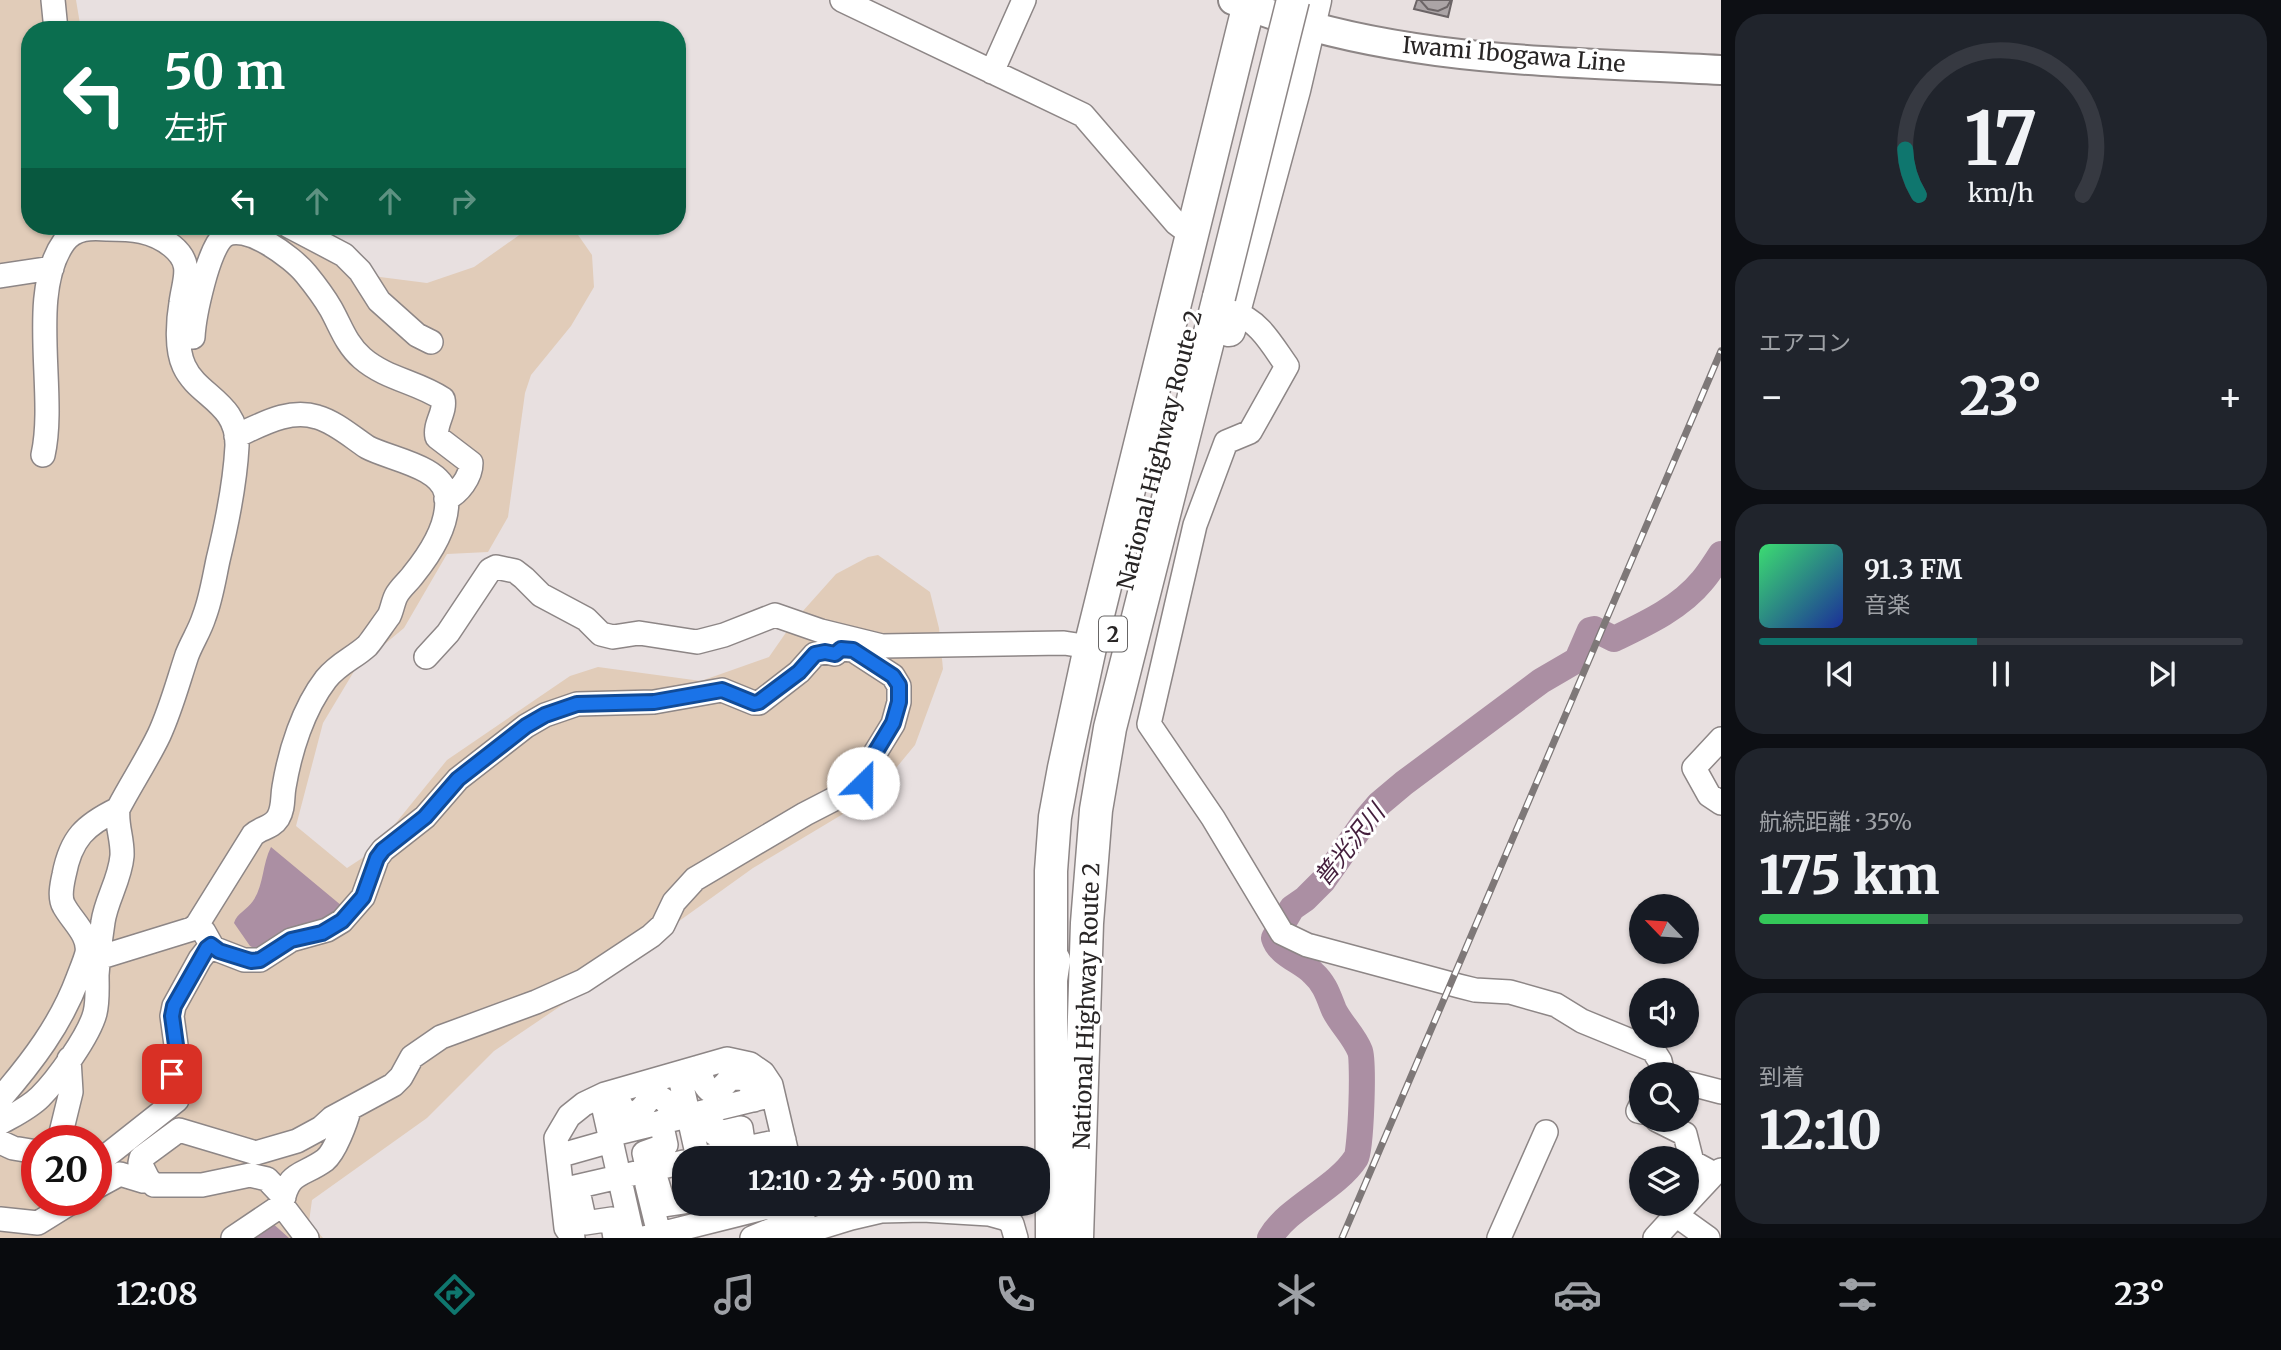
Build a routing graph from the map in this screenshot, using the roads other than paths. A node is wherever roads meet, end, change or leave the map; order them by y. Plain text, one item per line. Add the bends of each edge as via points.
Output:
1 (53, 0) edge
2 (842, 0) edge
3 (1024, 0) edge
4 (1293, 0) edge
5 (1250, 2) edge
6 (1312, 14) edge
7 (55, 21) edge
8 (1721, 70) edge
9 (992, 72) junction
10 (1192, 231) junction
11 (71, 235) edge
12 (166, 235) edge
13 (227, 235) edge
14 (247, 235) edge
15 (273, 235) edge
16 (306, 235) edge
17 (285, 254) junction
18 (52, 268) junction
19 (0, 276) edge
20 (1217, 301) junction
21 (430, 342) dead end
22 (193, 382) junction
23 (236, 436) junction
24 (43, 454) dead end
25 (446, 499) junction
26 (1175, 581) junction
27 (1090, 647) junction
28 (426, 657) dead end
29 (1721, 739) edge
30 (1721, 803) edge
31 (118, 809) junction
32 (1087, 923) junction
33 (197, 925) junction
34 (211, 945) junction
35 (98, 958) junction
36 (1051, 979) junction
37 (69, 1059) junction
38 (1660, 1062) edge
39 (689, 1070) junction
40 (1699, 1086) edge
41 (1721, 1092) edge
42 (608, 1094) junction
43 (763, 1097) junction
44 (0, 1098) edge
45 (26, 1107) junction
46 (349, 1110) junction
47 (683, 1117) junction
48 (0, 1123) edge
49 (54, 1125) edge
50 (63, 1125) edge
51 (1546, 1132) dead end
52 (1681, 1132) edge
53 (609, 1135) junction
54 (0, 1142) edge
55 (694, 1146) edge
56 (762, 1146) edge
57 (770, 1146) edge
58 (21, 1149) edge
59 (112, 1151) edge
60 (672, 1168) edge
61 (1717, 1172) edge
62 (619, 1177) junction
63 (672, 1177) edge
64 (112, 1178) edge
65 (563, 1178) junction
66 (148, 1179) junction
67 (651, 1179) junction
68 (1699, 1191) edge
69 (283, 1201) junction
70 (672, 1204) edge
71 (653, 1208) junction
72 (628, 1215) junction
73 (49, 1216) edge
74 (719, 1216) edge
75 (806, 1216) edge
76 (858, 1216) edge
77 (999, 1216) edge
78 (1675, 1216) edge
79 (1690, 1216) edge
80 (0, 1219) edge
81 (693, 1221) edge
82 (233, 1238) edge
83 (307, 1238) edge
84 (573, 1238) edge
85 (615, 1238) edge
86 (633, 1238) edge
87 (752, 1238) edge
88 (786, 1238) edge
89 (1016, 1238) edge
90 (1052, 1238) edge
91 (1077, 1238) edge
92 (1499, 1238) edge
93 (1655, 1238) edge
94 (1708, 1238) edge

1 - 7 street
2 - 9 street
3 - 9 street
4 - 20 highway, National Highway Route 2 / 2, bridge
5 - 6 main road, Iwami Ibogawa Line
5 - 10 highway
5 - 20 highway, National Highway Route 2 / 2
6 - 8 main road, Iwami Ibogawa Line via 1406,46 1470,55
6 - 20 highway
9 - 10 street via 1083,115 1175,223
10 - 27 highway
11 - 18 street
12 - 22 street via 182,254 186,270 179,346
13 - 22 street via 211,260 194,321
14 - 17 street
15 - 17 street
16 - 21 street via 344,255 379,301
17 - 25 street via 325,299 346,340 362,358 443,399 437,437 471,463 469,475
18 - 19 street
18 - 24 street via 47,289 48,412
20 - 26 highway
20 - 26 street via 1255,322 1287,366 1250,432 1226,442 1219,455
20 - 32 highway, National Highway Route 2 / 2 via 1110,728 1096,810
20 - 36 highway, National Highway Route 2 / 2 via 1087,738 1070,822
22 - 23 street via 225,409
23 - 25 street via 275,418 317,416 373,450 427,471 439,479
23 - 31 street via 231,502 205,616 158,736
25 - 33 street via 443,526 425,560 396,595 389,615 368,645 343,661 326,680 300,726 278,819 253,835
26 - 32 highway via 1140,671
26 - 38 street via 1149,724 1213,818 1279,931 1307,945 1459,986 1510,992 1556,1005 1582,1021 1653,1050
27 - 28 street via 1064,643 882,646 775,615 697,642 639,634 613,637 541,596 515,572 496,567
27 - 36 highway via 1055,817
29 - 30 street via 1694,768 1709,795
31 - 35 street via 122,857 103,917
31 - 44 street via 94,821 75,839 62,884 62,904 87,941 87,953 56,1026
32 - 91 highway, National Highway Route 2 / 2
33 - 34 street
33 - 35 street
34 - 46 street via 251,961 260,960 291,940 322,933 342,921 363,897 383,850 425,817 458,779 545,715 577,704 654,702 722,690 759,702 815,654 835,654 841,649 853,650 893,676 899,685 899,702 893,723 869,763 863,783 853,793 805,814 695,879 651,936 583,981 441,1037 412,1057 393,1085
34 - 59 street via 174,1006 172,1074 177,1100
35 - 37 street via 96,1010
36 - 90 highway, National Highway Route 2 / 2
37 - 45 street
37 - 50 street via 71,1091
39 - 42 street
39 - 43 street via 727,1059 750,1063 771,1084
39 - 47 street
40 - 41 street
42 - 47 street via 626,1112 635,1114 657,1096
42 - 53 street
42 - 65 street via 584,1104 558,1133
43 - 47 street
43 - 57 street
45 - 48 street
45 - 49 street
46 - 66 street via 297,1141 256,1153 178,1130 141,1158
46 - 69 street via 327,1159 293,1177
47 - 53 street
47 - 55 street
47 - 56 street via 715,1134 741,1128
47 - 67 street via 666,1145 644,1153
51 - 92 street
52 - 61 street via 1692,1162
53 - 62 street
53 - 65 street
54 - 58 street
60 - 67 street
61 - 68 street
62 - 65 street
62 - 67 street
62 - 72 street
63 - 67 street
64 - 66 street via 120,1174
65 - 84 street via 566,1228
65 - 85 street via 585,1223 612,1219
66 - 69 street via 167,1187 250,1175 267,1178
67 - 70 street via 664,1205
67 - 71 street
69 - 82 street
69 - 83 street
71 - 72 street
71 - 81 street
72 - 86 street
73 - 80 street via 38,1223
74 - 81 street
75 - 87 street
76 - 88 street
77 - 89 street via 1012,1224
78 - 93 street
79 - 94 street

